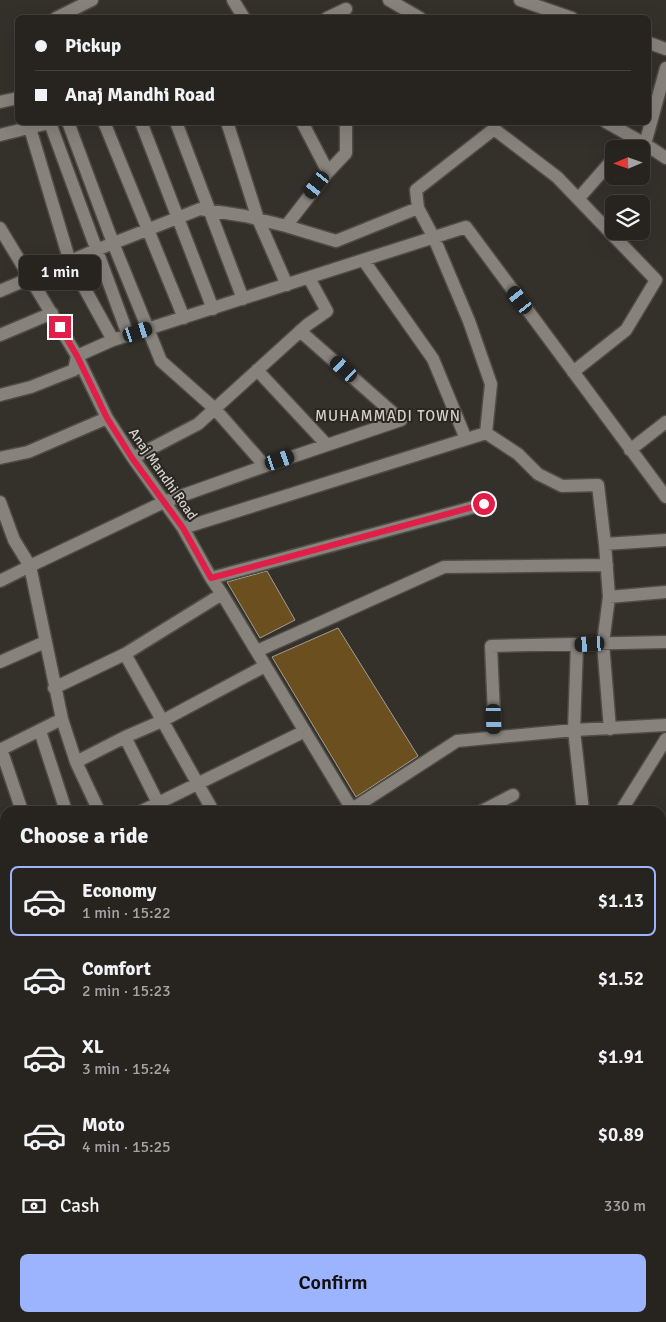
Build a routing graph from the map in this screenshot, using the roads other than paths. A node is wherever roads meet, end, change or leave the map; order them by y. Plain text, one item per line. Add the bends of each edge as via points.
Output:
1 (92, 0) edge
2 (233, 0) edge
3 (389, 0) edge
4 (520, 0) edge
5 (344, 9) edge
6 (62, 15) edge
7 (242, 15) edge
8 (333, 15) edge
9 (415, 15) edge
10 (563, 15) edge
11 (651, 44) edge
12 (666, 49) edge
13 (666, 68) edge
14 (15, 99) edge
15 (0, 102) edge
16 (651, 122) edge
17 (43, 125) edge
18 (52, 125) edge
19 (69, 125) edge
20 (105, 125) edge
21 (142, 125) edge
22 (177, 125) edge
23 (227, 125) edge
24 (304, 125) edge
25 (346, 125) edge
26 (611, 125) edge
27 (650, 125) edge
28 (30, 128) junction
29 (0, 134) edge
30 (633, 137) junction
31 (630, 140) edge
32 (638, 140) edge
33 (646, 140) edge
34 (650, 147) edge
35 (666, 158) edge
36 (605, 168) edge
37 (328, 172) junction
38 (578, 199) junction
39 (418, 208) junction
40 (209, 210) junction
41 (178, 217) junction
42 (258, 219) junction
43 (286, 226) junction
44 (0, 228) edge
45 (147, 230) junction
46 (434, 238) junction
47 (113, 243) junction
48 (96, 250) junction
49 (364, 261) junction
50 (70, 262) junction
51 (309, 278) junction
52 (31, 279) junction
53 (287, 285) junction
54 (0, 291) edge
55 (243, 299) junction
56 (213, 309) junction
57 (52, 313) junction
58 (184, 318) junction
59 (147, 329) junction
60 (300, 330) junction
61 (0, 336) edge
62 (128, 336) junction
63 (113, 340) junction
64 (77, 356) junction
65 (257, 370) junction
66 (573, 372) junction
67 (0, 396) edge
68 (215, 409) junction
69 (107, 418) junction
70 (666, 422) edge
71 (486, 432) junction
72 (466, 439) junction
73 (327, 444) junction
74 (630, 450) junction
75 (0, 458) edge
76 (132, 458) junction
77 (265, 466) junction
78 (666, 496) edge
79 (0, 502) edge
80 (164, 502) junction
81 (484, 504) dead end
82 (183, 528) junction
83 (666, 540) edge
84 (605, 544) junction
85 (607, 565) junction
86 (30, 566) junction
87 (211, 578) junction
88 (0, 581) edge
89 (666, 592) edge
90 (222, 594) junction
91 (609, 597) junction
92 (45, 642) junction
93 (666, 642) edge
94 (603, 643) junction
95 (577, 644) junction
96 (257, 651) junction
97 (125, 654) junction
98 (0, 662) edge
99 (265, 666) junction
100 (54, 688) junction
101 (62, 719) junction
102 (162, 721) junction
103 (666, 725) edge
104 (610, 729) junction
105 (574, 730) junction
106 (40, 731) junction
107 (305, 731) junction
108 (125, 737) junction
109 (495, 737) junction
110 (666, 739) edge
111 (0, 750) edge
112 (76, 762) junction
113 (199, 783) junction
114 (513, 795) dead end
115 (20, 806) edge
116 (64, 806) edge
117 (97, 806) edge
118 (160, 806) edge
119 (162, 806) edge
120 (211, 806) edge
121 (351, 806) edge
122 (359, 806) edge
123 (492, 806) edge
124 (582, 806) edge
125 (625, 806) edge

1 - 6 street
2 - 7 street
3 - 9 street
4 - 10 street
5 - 8 street
11 - 12 street
13 - 16 street
14 - 15 street
17 - 28 street
18 - 48 street
19 - 47 street
20 - 45 street
21 - 41 street
22 - 40 street
23 - 42 street
24 - 37 street
25 - 37 street via 346,153
26 - 30 street
27 - 33 street
28 - 29 street
28 - 50 street
30 - 31 street
30 - 32 street
34 - 35 street
36 - 38 street
37 - 43 street
38 - 39 street via 557,177 494,129 416,190
38 - 66 street via 656,280 626,330
39 - 43 street via 336,241
39 - 46 street
40 - 41 street via 200,209
40 - 42 street
40 - 55 street
41 - 45 street
41 - 56 street
42 - 43 street
42 - 53 street
44 - 52 street, Anaj Mandhi Road
45 - 47 street
45 - 58 street
46 - 49 street
46 - 66 street via 466,227
46 - 71 street via 492,384
47 - 48 street
47 - 59 street
48 - 50 street
48 - 62 street
49 - 51 street
49 - 72 street via 433,359
50 - 52 street
50 - 63 street
51 - 53 street
51 - 60 street via 327,311
52 - 54 street
52 - 57 street, Anaj Mandhi Road
53 - 55 street
55 - 56 street
56 - 58 street
57 - 61 street
57 - 64 street, Anaj Mandhi Road
58 - 59 street
59 - 62 street
59 - 68 street via 161,361
60 - 65 street
60 - 73 street via 401,420
62 - 63 street
63 - 64 street
64 - 67 street via 74,370
64 - 69 street, Anaj Mandhi Road
65 - 68 street
65 - 73 street
66 - 74 street
68 - 76 street via 198,424
68 - 77 street
69 - 75 street via 28,452
69 - 76 street, Anaj Mandhi Road
70 - 74 street
71 - 72 street
71 - 84 street via 518,454 538,474 562,486 598,485
72 - 82 street
73 - 77 street
74 - 78 street
76 - 80 street, Anaj Mandhi Road
77 - 80 street
79 - 86 street via 14,540
80 - 82 street, Anaj Mandhi Road
80 - 86 street
81 - 87 street
82 - 87 street, Anaj Mandhi Road
83 - 84 street
84 - 85 street
85 - 91 street
85 - 96 street via 444,567
86 - 88 street
86 - 92 street
87 - 90 street, Anaj Mandhi Road
89 - 91 street
90 - 96 street, Anaj Mandhi Road
90 - 97 street
91 - 94 street
92 - 98 street
92 - 100 street
93 - 94 street
94 - 95 street
94 - 104 street
95 - 105 street
95 - 109 street via 491,646
96 - 99 street, Anaj Mandhi Road
97 - 100 street
97 - 102 street
99 - 102 street
99 - 107 street, Anaj Mandhi Road
100 - 101 street
101 - 106 street
101 - 112 street
102 - 108 street
102 - 113 street
103 - 104 street
104 - 105 street
105 - 109 street
105 - 124 street
106 - 111 street
106 - 116 street
107 - 113 street
107 - 121 street, Anaj Mandhi Road
108 - 112 street
108 - 118 street
109 - 122 street via 457,741
110 - 125 street
111 - 115 street
112 - 117 street
113 - 119 street
113 - 120 street
114 - 123 street

